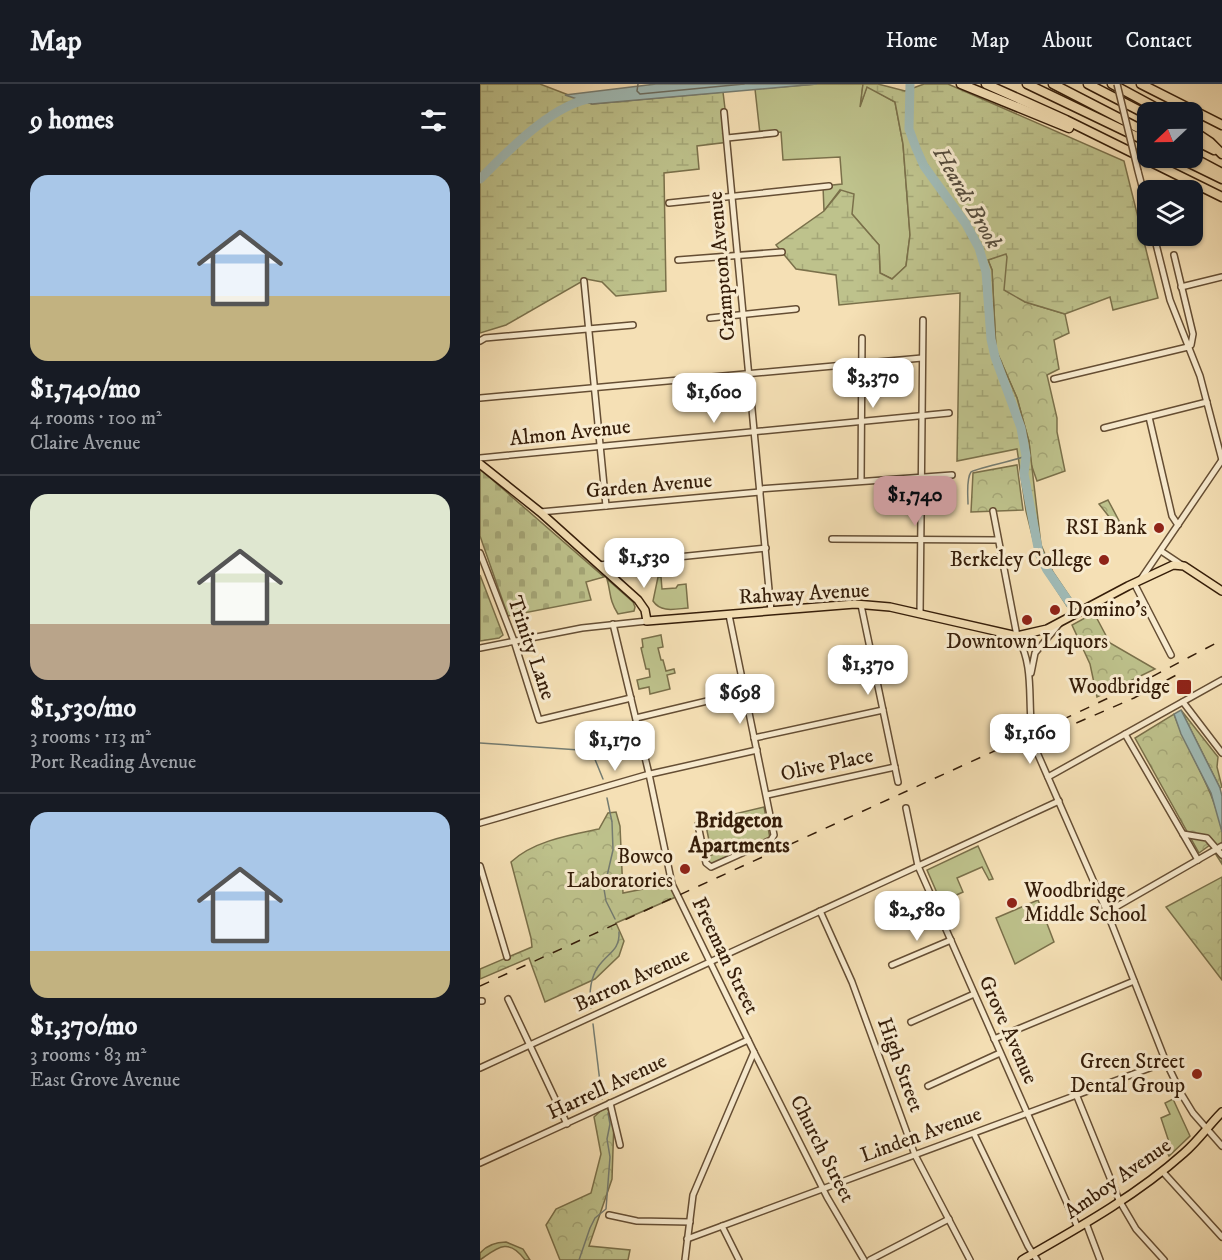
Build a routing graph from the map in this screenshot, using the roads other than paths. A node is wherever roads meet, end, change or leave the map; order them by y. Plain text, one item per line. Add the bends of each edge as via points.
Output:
1 (961, 84) edge
2 (986, 84) edge
3 (1027, 84) edge
4 (1053, 84) edge
5 (1089, 84) edge
6 (1114, 84) edge
7 (1142, 84) edge
8 (1146, 102) edge
9 (1137, 109) edge
10 (724, 112) dead end
11 (1222, 125) edge
12 (1137, 127) edge
13 (775, 133) dead end
14 (1137, 137) edge
15 (1203, 137) edge
16 (727, 138) junction
17 (1203, 144) edge
18 (1120, 146) junction
19 (1222, 154) edge
20 (1203, 163) edge
21 (1199, 168) edge
22 (1222, 173) edge
23 (1222, 179) edge
24 (1140, 180) edge
25 (830, 186) dead end
26 (732, 196) junction
27 (1222, 197) edge
28 (669, 202) dead end
29 (1156, 246) edge
30 (782, 252) dead end
31 (1174, 255) dead end
32 (737, 256) junction
33 (678, 260) dead end
34 (1222, 277) edge
35 (584, 281) dead end
36 (1181, 287) junction
37 (796, 309) dead end
38 (743, 315) junction
39 (710, 318) dead end
40 (923, 320) dead end
41 (633, 325) dead end
42 (589, 330) junction
43 (862, 338) dead end
44 (480, 341) edge
45 (1188, 347) junction
46 (922, 358) junction
47 (861, 363) junction
48 (749, 374) junction
49 (1054, 379) dead end
50 (594, 387) junction
51 (480, 398) edge
52 (1207, 402) junction
53 (949, 413) dead end
54 (922, 415) junction
55 (1149, 417) junction
56 (861, 422) junction
57 (1104, 428) dead end
58 (754, 433) junction
59 (600, 446) junction
60 (480, 458) edge
61 (1222, 460) edge
62 (480, 464) edge
63 (952, 475) dead end
64 (921, 476) junction
65 (861, 481) junction
66 (760, 490) junction
67 (606, 506) junction
68 (540, 512) junction
69 (993, 512) dead end
70 (1178, 525) junction
71 (921, 538) junction
72 (832, 539) dead end
73 (998, 540) junction
74 (766, 548) junction
75 (1161, 551) junction
76 (480, 553) edge
77 (599, 565) junction
78 (1184, 566) junction
79 (1141, 579) junction
80 (1134, 583) junction
81 (1222, 591) edge
82 (861, 605) junction
83 (771, 611) junction
84 (920, 614) junction
85 (729, 615) junction
86 (1063, 620) junction
87 (647, 621) junction
88 (613, 624) junction
89 (1017, 636) junction
90 (514, 641) junction
91 (480, 648) edge
92 (1172, 655) dead end
93 (1222, 680) edge
94 (1030, 687) junction
95 (745, 692) junction
96 (631, 698) junction
97 (1183, 702) junction
98 (883, 710) junction
99 (636, 718) junction
100 (1125, 734) junction
101 (754, 738) junction
102 (757, 750) junction
103 (1222, 753) edge
104 (895, 767) junction
105 (649, 774) junction
106 (1048, 777) junction
107 (898, 782) dead end
108 (767, 795) junction
109 (1059, 801) junction
110 (906, 808) dead end
111 (480, 823) edge
112 (698, 825) dead end
113 (1183, 834) junction
114 (1220, 848) edge
115 (1222, 855) edge
116 (1198, 860) junction
117 (480, 866) edge
118 (918, 866) junction
119 (820, 911) junction
120 (1107, 912) junction
121 (951, 940) junction
122 (507, 957) dead end
123 (710, 962) junction
124 (892, 965) dead end
125 (1134, 981) junction
126 (974, 994) junction
127 (508, 999) dead end
128 (911, 1022) dead end
129 (994, 1039) junction
130 (748, 1040) junction
131 (530, 1045) junction
132 (754, 1052) junction
133 (1000, 1053) junction
134 (1166, 1062) junction
135 (480, 1068) edge
136 (928, 1086) dead end
137 (1076, 1094) junction
138 (610, 1103) junction
139 (1222, 1112) edge
140 (1027, 1114) junction
141 (567, 1124) junction
142 (1207, 1129) junction
143 (974, 1134) junction
144 (620, 1144) dead end
145 (1222, 1146) edge
146 (915, 1155) junction
147 (480, 1163) edge
148 (1162, 1171) junction
149 (824, 1188) junction
150 (1119, 1200) junction
151 (609, 1215) dead end
152 (949, 1219) junction
153 (690, 1222) junction
154 (1086, 1223) junction
155 (722, 1226) junction
156 (1078, 1228) junction
157 (1222, 1237) edge
158 (687, 1239) junction
159 (1035, 1257) edge
160 (686, 1260) edge
161 (739, 1260) edge
162 (864, 1260) edge
163 (870, 1260) edge
164 (970, 1260) edge
165 (1022, 1260) edge
166 (1100, 1260) edge
167 (1164, 1260) edge

1 - 18 highway
2 - 18 highway
3 - 14 highway
4 - 12 highway
5 - 9 highway
6 - 8 highway
6 - 24 street, bridge
7 - 11 highway
10 - 16 street, Crampton Avenue
13 - 16 street
15 - 19 highway
16 - 26 street, Crampton Avenue
17 - 19 highway
18 - 27 highway
20 - 22 highway
21 - 23 highway
25 - 26 street
26 - 28 street
26 - 32 street, Crampton Avenue
29 - 45 street via 1170,300
30 - 32 street
31 - 36 street
32 - 33 street
32 - 38 street, Crampton Avenue
34 - 36 street
35 - 42 street
36 - 45 street via 1193,336
37 - 38 street
38 - 39 street
38 - 48 street, Crampton Avenue
40 - 46 street
41 - 42 street
42 - 44 street
42 - 50 street
43 - 47 street
45 - 49 street
45 - 52 street
46 - 47 street
46 - 54 street
47 - 48 street
47 - 56 street
48 - 50 street
48 - 58 street, Crampton Avenue
50 - 51 street
50 - 59 street
52 - 55 street
52 - 61 street
53 - 54 street, Almon Avenue
54 - 56 street, Almon Avenue
54 - 64 street
55 - 57 street
55 - 70 street via 1172,516
56 - 58 street, Almon Avenue
56 - 65 street
58 - 59 street, Almon Avenue
58 - 66 street, Crampton Avenue
59 - 60 street, Almon Avenue
59 - 67 street
61 - 70 street
62 - 68 main road
63 - 64 street, Garden Avenue
64 - 65 street, Garden Avenue
64 - 71 street
65 - 66 street, Garden Avenue
66 - 67 street, Garden Avenue
66 - 74 street, Crampton Avenue
67 - 68 street, Garden Avenue
68 - 77 main road
69 - 73 street
70 - 75 street
71 - 72 street
71 - 73 street
71 - 84 street
73 - 89 street
74 - 77 street
74 - 83 street, Crampton Avenue
75 - 78 street
75 - 79 street
76 - 90 street, Trinity Lane
77 - 87 main road via 642,605
78 - 79 main road, Rahway Avenue via 1170,566
78 - 81 main road
79 - 80 main road, Rahway Avenue
80 - 86 main road, Rahway Avenue
80 - 92 street
82 - 83 main road, Rahway Avenue
82 - 84 main road, Rahway Avenue
82 - 98 street
83 - 85 main road, Rahway Avenue
84 - 89 main road, Rahway Avenue
85 - 87 main road, Rahway Avenue
85 - 95 street
86 - 89 main road, Rahway Avenue
86 - 94 street via 1035,653
87 - 88 street, Rahway Avenue
88 - 90 street, Rahway Avenue
88 - 96 street, Freeman Street
89 - 94 street via 1027,658
90 - 91 street, Rahway Avenue
90 - 96 street, Trinity Lane via 539,720
93 - 97 street
94 - 106 street via 1032,733
95 - 99 street
95 - 101 street
96 - 99 street, Freeman Street
97 - 100 street
97 - 103 street
98 - 101 street
98 - 104 street
99 - 105 street, Freeman Street
100 - 106 street
100 - 113 street
101 - 102 street
102 - 105 street
102 - 108 street
104 - 107 street
104 - 108 street, Olive Place
105 - 111 street
105 - 123 street, Freeman Street via 672,884
106 - 109 street
108 - 112 street via 773,838 715,866 706,863
109 - 118 street, Barron Avenue
109 - 120 street
110 - 118 street, Grove Avenue
113 - 114 street via 1207,838
113 - 116 street
114 - 115 street
114 - 116 street
116 - 120 street
117 - 122 street
118 - 119 street, Barron Avenue
118 - 121 street, Grove Avenue
119 - 123 street, Barron Avenue
119 - 146 street, High Street via 852,982
120 - 125 street
121 - 124 street
121 - 126 street, Grove Avenue
123 - 130 street, Freeman Street
123 - 131 street, Barron Avenue
125 - 129 street
125 - 134 street
126 - 128 street
126 - 129 street, Grove Avenue
127 - 131 street
129 - 133 street, Grove Avenue
130 - 132 street, Freeman Street
130 - 138 street, Harrell Avenue
131 - 135 street, Barron Avenue
131 - 141 street
132 - 149 street, Church Street
132 - 153 street via 693,1195
133 - 136 street
133 - 140 street, Grove Avenue
134 - 137 street, Linden Avenue
134 - 142 street via 1182,1095
137 - 140 street, Linden Avenue
137 - 150 street
138 - 141 street, Harrell Avenue
138 - 144 street
139 - 142 main road, Amboy Avenue
140 - 143 street, Linden Avenue
140 - 156 street, Grove Avenue
141 - 147 street, Harrell Avenue
142 - 145 street
142 - 148 main road, Amboy Avenue
143 - 146 street, Linden Avenue
143 - 159 street
146 - 149 street, Linden Avenue
146 - 152 street, High Street
148 - 150 main road, Amboy Avenue
148 - 157 street
149 - 155 street, Linden Avenue
149 - 162 street, Church Street
150 - 154 main road, Amboy Avenue
150 - 167 street
151 - 153 street via 637,1221
152 - 163 street
152 - 164 street, High Street
153 - 158 street
154 - 156 main road, Amboy Avenue
154 - 166 street
155 - 158 street, Linden Avenue
155 - 161 street
156 - 159 main road, Amboy Avenue
158 - 160 street
159 - 165 main road, Amboy Avenue

